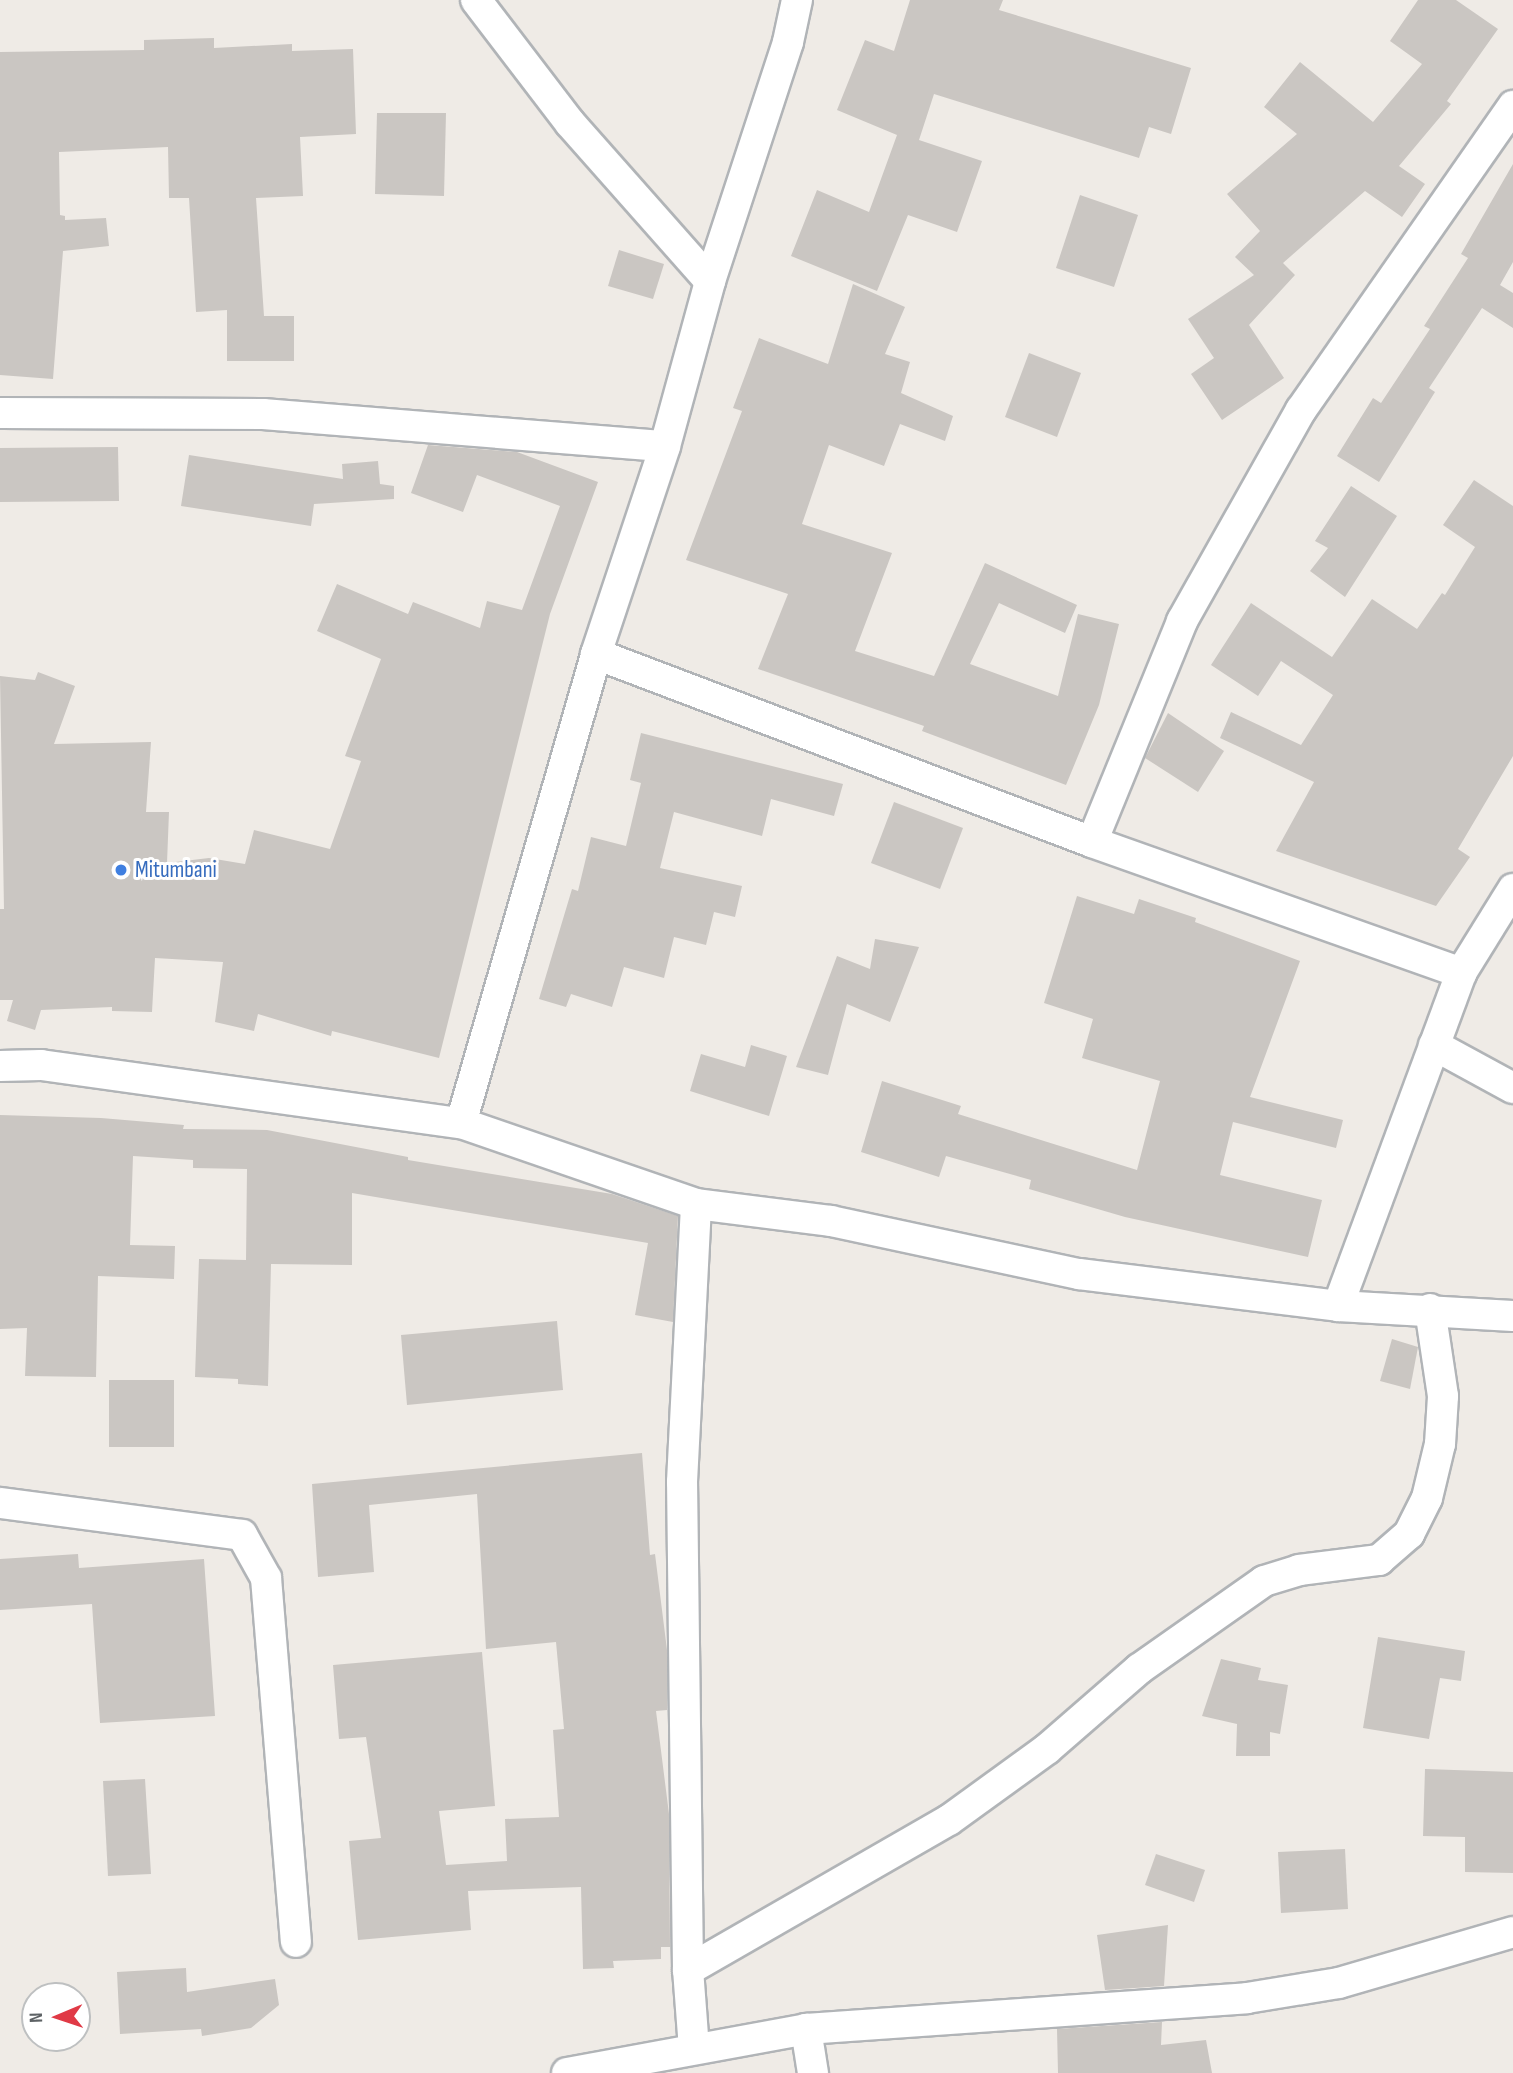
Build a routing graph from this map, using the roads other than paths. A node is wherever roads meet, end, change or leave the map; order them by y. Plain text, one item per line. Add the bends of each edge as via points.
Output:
1 (477, 0) edge
2 (797, 0) edge
3 (1513, 106) edge
4 (710, 281) junction
5 (0, 413) edge
6 (665, 446) junction
7 (596, 654) junction
8 (1091, 842) junction
9 (1513, 890) edge
10 (1461, 973) junction
11 (1434, 1045) junction
12 (0, 1066) edge
13 (1513, 1088) edge
14 (461, 1123) junction
15 (696, 1204) junction
16 (1338, 1306) junction
17 (1430, 1310) junction
18 (1513, 1316) edge
19 (0, 1503) edge
20 (1513, 1932) edge
21 (296, 1942) dead end
22 (688, 1970) junction
23 (806, 2029) junction
24 (694, 2049) junction
25 (567, 2073) edge
26 (813, 2073) edge

1 - 4 street via 570,123
2 - 4 street via 788,42
3 - 8 street via 1294,422 1182,621
4 - 6 street
5 - 6 street via 264,414
6 - 7 street
7 - 8 street
7 - 14 street
8 - 10 street
9 - 10 street
10 - 11 street
11 - 13 street
11 - 16 street
12 - 14 street via 68,1068
14 - 15 street
15 - 16 street via 831,1221 1079,1274
15 - 22 street via 682,1482
16 - 17 street
17 - 18 street
17 - 22 street via 1443,1396 1440,1444 1427,1498 1409,1534 1379,1560 1299,1570 1264,1581 1139,1669 1047,1749 949,1820
19 - 21 street via 242,1535 266,1578
20 - 23 street via 1339,1983 1247,1998
22 - 24 street
23 - 24 street
23 - 26 street
24 - 25 street

